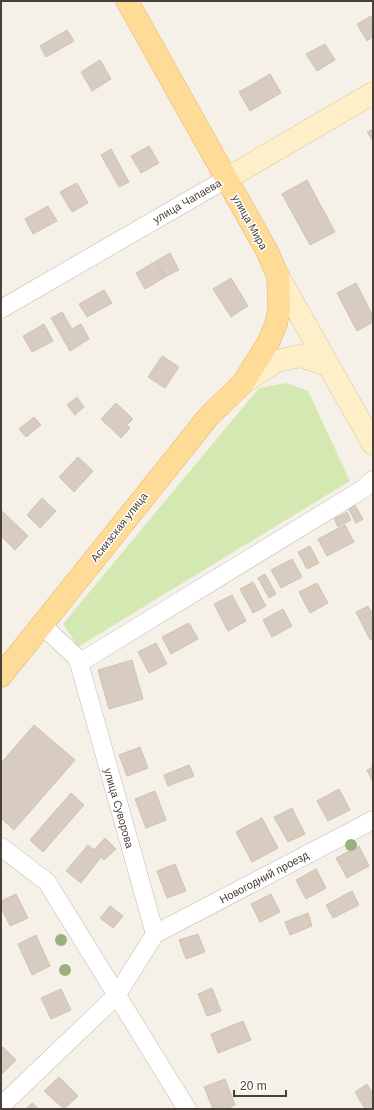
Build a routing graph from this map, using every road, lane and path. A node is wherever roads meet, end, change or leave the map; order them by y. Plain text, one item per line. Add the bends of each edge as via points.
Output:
1 (127, 1) edge
2 (373, 93) edge
3 (226, 179) junction
4 (278, 276) junction
5 (1, 309) edge
6 (328, 365) junction
7 (243, 383) junction
8 (373, 444) edge
9 (373, 480) edge
10 (42, 625) junction
11 (79, 663) junction
12 (1, 676) edge
13 (373, 820) edge
14 (1, 847) edge
15 (155, 934) junction
16 (116, 996) junction
17 (1, 1106) edge
18 (188, 1109) edge

1 - 3 main road, улица Мира
2 - 3 main road, улица Чапаева
3 - 4 main road, улица Мира via 267,251
3 - 5 street, улица Чапаева
4 - 6 main road, улица Мира
4 - 7 main road, Аскизская улица via 279,310 276,324 268,343
6 - 7 main road via 300,356 277,361
6 - 8 main road, улица Мира
7 - 10 main road, Аскизская улица via 209,416
9 - 11 street via 363,489
10 - 11 street, улица Суворова via 76,657
10 - 12 main road, Аскизская улица
11 - 15 street, улица Суворова
13 - 15 street, Новогодний проезд
14 - 16 street via 47,882
15 - 16 street
16 - 17 street
16 - 18 street

